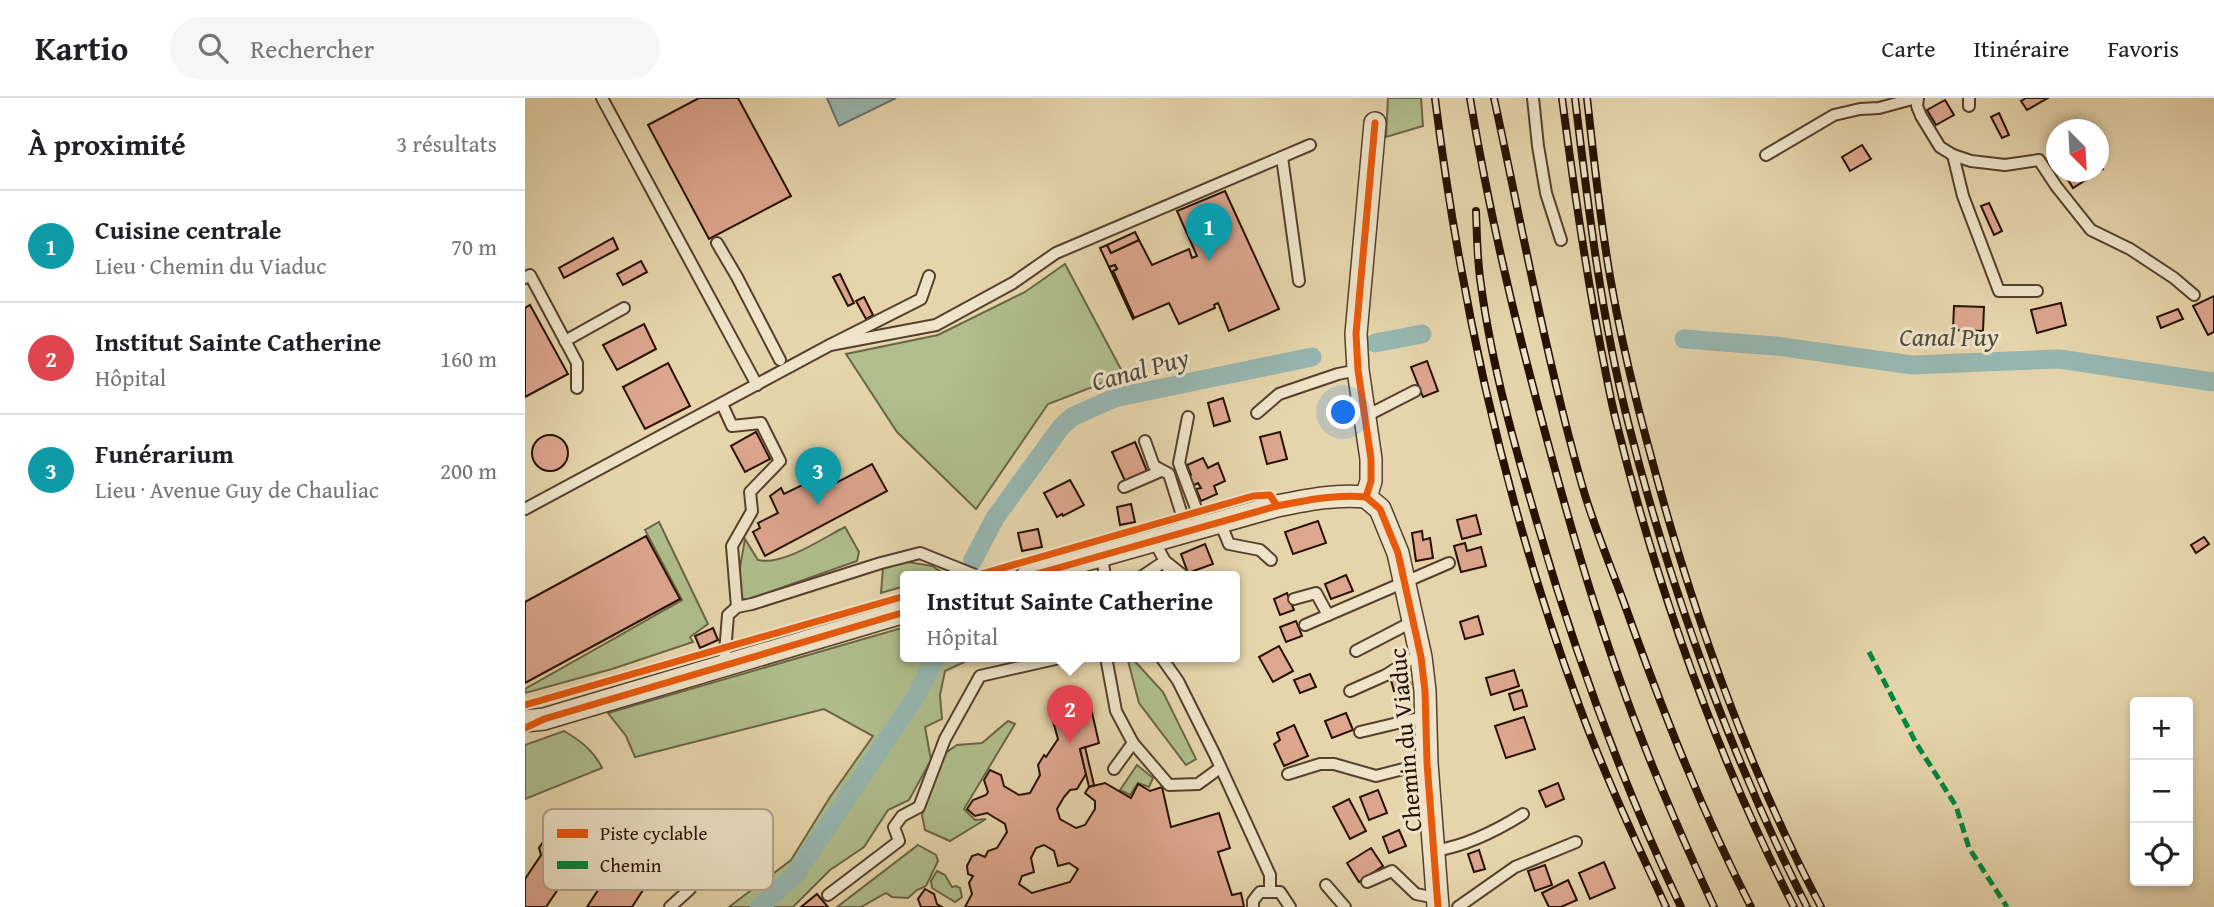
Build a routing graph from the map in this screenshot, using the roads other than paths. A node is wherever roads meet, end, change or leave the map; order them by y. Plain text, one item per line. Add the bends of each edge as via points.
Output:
1 (602, 98) edge
2 (1533, 98) edge
3 (1917, 98) edge
4 (1375, 123) dead end
5 (1310, 145) dead end
6 (1766, 155) dead end
7 (1953, 155) junction
8 (1282, 158) junction
9 (1561, 240) dead end
10 (717, 243) dead end
11 (929, 276) dead end
12 (525, 278) edge
13 (1299, 281) dead end
14 (2037, 291) dead end
15 (2194, 295) dead end
16 (624, 308) dead end
17 (565, 341) junction
18 (830, 345) junction
19 (780, 359) dead end
20 (1358, 365) junction
21 (757, 386) junction
22 (577, 388) dead end
23 (1415, 391) dead end
24 (722, 404) junction
25 (1257, 413) dead end
26 (1364, 413) junction
27 (1188, 417) dead end
28 (1145, 441) dead end
29 (1161, 471) junction
30 (1124, 487) dead end
31 (1366, 497) junction
32 (525, 509) edge
33 (1203, 527) junction
34 (1154, 541) junction
35 (1271, 560) dead end
36 (1165, 561) junction
37 (1449, 563) dead end
38 (1103, 566) edge
39 (965, 571) edge
40 (1068, 571) edge
41 (1150, 571) edge
42 (1169, 571) edge
43 (1178, 571) edge
44 (1403, 582) junction
45 (1294, 599) dead end
46 (737, 607) junction
47 (900, 613) edge
48 (1328, 615) junction
49 (1412, 621) junction
50 (1305, 625) dead end
51 (1356, 651) dead end
52 (1421, 657) junction
53 (1042, 662) edge
54 (1106, 662) edge
55 (1165, 662) edge
56 (724, 666) junction
57 (1350, 691) dead end
58 (1427, 716) junction
59 (531, 723) edge
60 (1360, 732) dead end
61 (1133, 743) junction
62 (1427, 763) junction
63 (1220, 768) junction
64 (1114, 769) dead end
65 (1288, 774) dead end
66 (1523, 814) dead end
67 (1576, 842) dead end
68 (1434, 850) junction
69 (1367, 882) dead end
70 (1326, 885) dead end
71 (689, 890) edge
72 (1270, 891) junction
73 (828, 895) dead end
74 (1437, 903) edge
75 (670, 907) edge
76 (1253, 907) edge
77 (1290, 907) edge
78 (1345, 907) edge
79 (1458, 907) edge

1 - 21 lane
2 - 9 lane via 1546,193
3 - 6 lane via 1834,116
3 - 7 lane via 1921,116 1940,147
4 - 20 street via 1356,334
5 - 8 lane
7 - 14 lane via 1963,196 1999,292
7 - 15 lane via 2005,165 2039,160 2091,230 2130,249
8 - 13 lane
8 - 18 lane via 1056,253 1013,283 936,325
10 - 19 lane
11 - 18 lane via 921,299
12 - 17 lane via 530,275
16 - 17 lane
17 - 22 lane via 577,363
18 - 21 lane
20 - 25 lane via 1279,394
20 - 26 street
21 - 24 lane
23 - 26 lane via 1372,414
24 - 32 lane
24 - 46 lane via 732,426 761,422 780,461 750,492 752,511 732,546
26 - 31 street via 1371,459
27 - 33 lane via 1179,463
28 - 29 lane via 1154,466
29 - 30 lane
29 - 33 lane via 1169,474
31 - 33 street via 1317,498
31 - 44 street, Chemin du Viaduc via 1380,509 1388,525
33 - 34 street
33 - 35 lane via 1229,544 1260,550
34 - 36 lane
34 - 38 street
36 - 41 lane
36 - 42 lane
36 - 43 lane
37 - 44 lane
38 - 40 street
39 - 46 lane via 920,553
44 - 48 lane
44 - 49 street, Chemin du Viaduc
45 - 48 lane via 1316,593
46 - 56 lane via 728,615
47 - 56 street
48 - 50 lane
49 - 51 lane
49 - 52 street, Chemin du Viaduc
52 - 57 lane
52 - 58 street, Chemin du Viaduc
53 - 73 lane via 979,676 945,739 919,807 902,816 894,827 899,841
54 - 61 lane via 1116,711
55 - 63 lane
56 - 59 street
58 - 60 lane
58 - 62 street, Chemin du Viaduc
61 - 63 lane via 1169,785 1198,784
61 - 64 lane
62 - 65 lane via 1377,776 1334,764
62 - 68 street, Chemin du Viaduc
63 - 72 lane via 1270,875
66 - 68 lane via 1497,830
67 - 79 lane via 1515,867
68 - 74 street, Chemin du Viaduc
69 - 74 lane via 1392,871 1416,894
70 - 78 lane
71 - 75 lane
72 - 76 lane via 1260,892
72 - 77 lane via 1280,892

